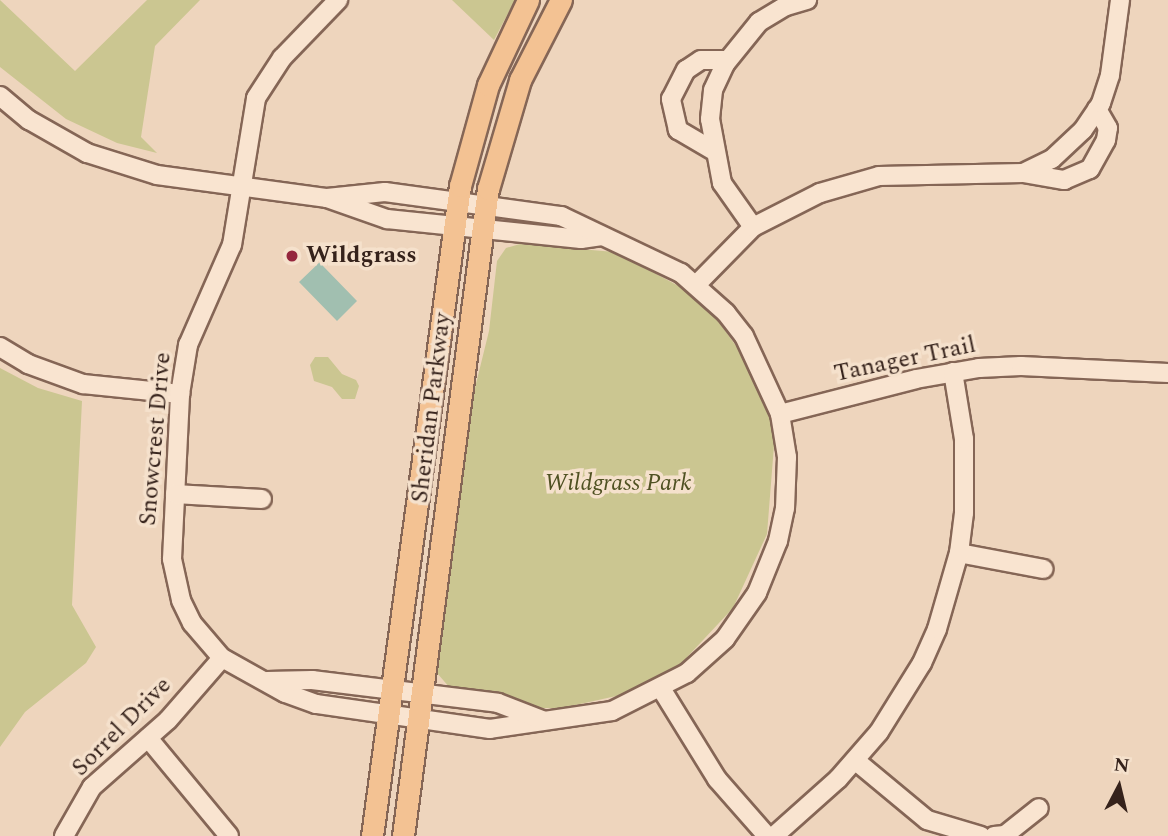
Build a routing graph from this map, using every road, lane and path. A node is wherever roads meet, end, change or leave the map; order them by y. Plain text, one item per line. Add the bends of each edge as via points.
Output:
1 (338, 0) edge
2 (528, 0) edge
3 (561, 0) edge
4 (807, 0) edge
5 (1120, 0) edge
6 (727, 60) junction
7 (0, 96) edge
8 (1097, 109) junction
9 (714, 151) junction
10 (1023, 173) junction
11 (241, 186) junction
12 (327, 198) junction
13 (457, 202) junction
14 (485, 206) junction
15 (453, 225) junction
16 (753, 227) junction
17 (482, 228) junction
18 (602, 236) junction
19 (696, 285) junction
20 (0, 348) edge
21 (953, 372) junction
22 (1168, 373) edge
23 (180, 394) junction
24 (779, 414) junction
25 (175, 494) junction
26 (262, 499) dead end
27 (959, 553) junction
28 (1044, 569) dead end
29 (222, 658) junction
30 (257, 680) junction
31 (392, 690) junction
32 (662, 690) junction
33 (422, 694) junction
34 (388, 714) junction
35 (419, 718) junction
36 (542, 720) junction
37 (148, 738) junction
38 (856, 761) junction
39 (1039, 808) dead end
40 (64, 836) edge
41 (229, 836) edge
42 (373, 836) edge
43 (403, 836) edge
44 (767, 836) edge
45 (774, 836) edge
46 (981, 836) edge
47 (994, 836) edge

1 - 11 street, Snowcrest Drive via 268,76 250,120
2 - 13 main road, Sheridan Parkway via 488,85
3 - 14 main road, Sheridan Parkway via 511,104
4 - 6 street via 758,22
5 - 8 street via 1110,75
6 - 9 street via 713,90
6 - 9 street via 701,60 686,70 671,99 678,130
7 - 11 street via 57,138 119,165
8 - 10 street via 1083,131 1052,159
8 - 10 street via 1108,128 1101,155 1090,169 1064,180
9 - 16 street via 722,183
10 - 16 street via 879,176 820,193
11 - 12 street
11 - 23 street, Snowcrest Drive via 232,245 188,345
12 - 13 street, Snowcrest Drive via 385,192
12 - 15 street via 387,219
13 - 14 street, Snowcrest Drive
13 - 15 main road, Sheridan Parkway
14 - 17 main road, Sheridan Parkway
14 - 18 street, Snowcrest Drive via 561,216
15 - 17 street
15 - 31 main road, Sheridan Parkway
16 - 19 street
17 - 18 street via 581,239
17 - 33 main road, Sheridan Parkway
18 - 19 street, Snowcrest Drive via 666,264
19 - 24 street, Snowcrest Drive via 744,336
20 - 23 street via 28,364 83,384
21 - 22 street, Tanager Trail via 1021,366
21 - 24 street, Tanager Trail
21 - 27 street via 966,476
23 - 25 street, Snowcrest Drive
24 - 32 street, Snowcrest Drive via 787,482 778,541 768,570 725,639
25 - 26 street
25 - 29 street, Snowcrest Drive via 172,559 181,600 192,623
27 - 28 street
27 - 38 street via 949,594 922,663
29 - 30 street, Snowcrest Drive
29 - 37 street, Sorrel Drive
30 - 31 street via 312,680
30 - 34 street, Snowcrest Drive via 316,704
31 - 33 street
31 - 34 main road, Sheridan Parkway
32 - 36 street, Snowcrest Drive via 612,711
32 - 44 street via 711,771
33 - 35 main road, Sheridan Parkway
33 - 36 street via 498,704
34 - 35 street, Snowcrest Drive
34 - 42 main road, Sheridan Parkway
35 - 36 street, Snowcrest Drive via 490,729
35 - 43 main road, Sheridan Parkway
37 - 40 street, Sorrel Drive via 92,787
37 - 41 street
38 - 45 street
38 - 46 street via 927,820
39 - 47 street via 1005,835

